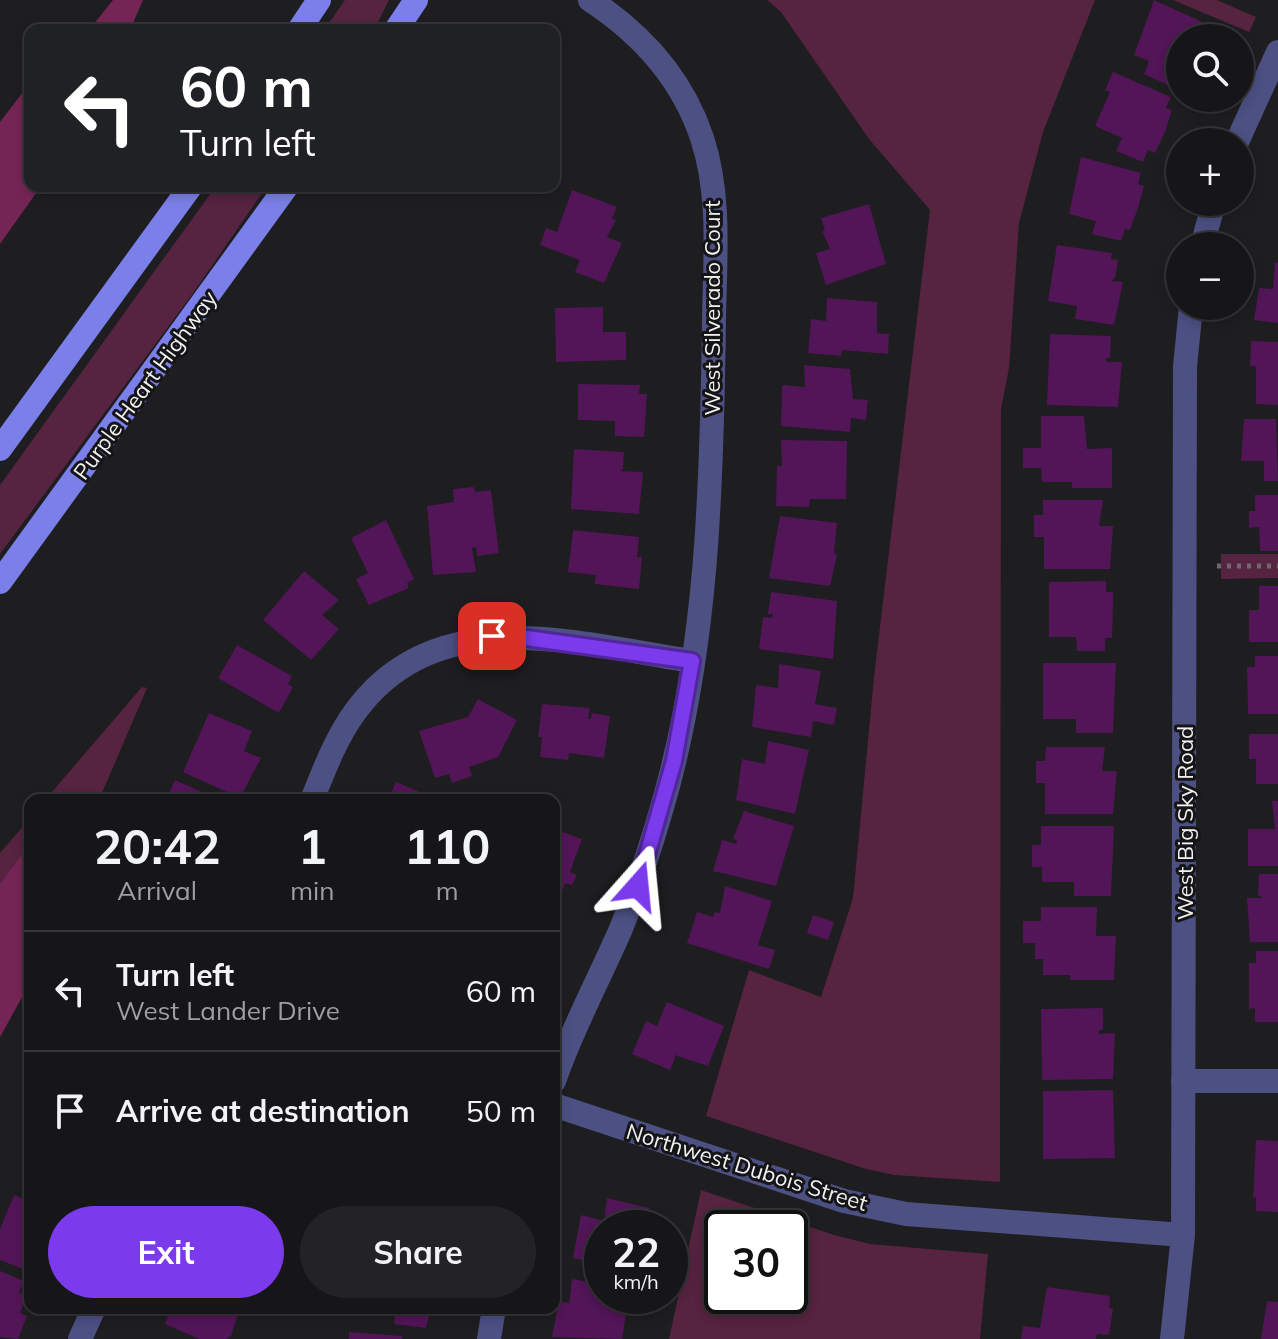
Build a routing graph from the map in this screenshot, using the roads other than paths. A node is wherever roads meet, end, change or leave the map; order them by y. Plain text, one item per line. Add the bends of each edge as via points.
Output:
1 (319, 0) edge
2 (416, 0) edge
3 (590, 0) edge
4 (303, 24) edge
5 (400, 24) edge
6 (1278, 52) edge
7 (1243, 128) edge
8 (187, 192) edge
9 (283, 192) edge
10 (1190, 320) edge
11 (0, 449) edge
12 (0, 582) edge
13 (692, 661) junction
14 (315, 794) edge
15 (560, 1067) edge
16 (1183, 1081) junction
17 (1278, 1081) edge
18 (560, 1107) edge
19 (1183, 1235) junction
20 (91, 1314) edge
21 (493, 1314) edge
22 (80, 1339) edge
23 (489, 1339) edge
24 (1172, 1339) edge

1 - 4 main road
2 - 5 main road
3 - 13 street, West Silverado Court via 640,37 677,84 696,121 709,170 714,204 712,455
6 - 7 street
8 - 11 main road
9 - 12 main road, Purple Heart Highway
10 - 16 street, West Big Sky Road via 1185,367
13 - 14 street via 512,636 453,643 409,664 370,693 340,736
13 - 15 street, West Silverado Court via 674,761 638,886
16 - 17 street
16 - 19 street, West Big Sky Road
18 - 19 street, Northwest Dubois Street via 844,1201 906,1214
19 - 24 street, West Big Sky Road
20 - 22 street
21 - 23 street

